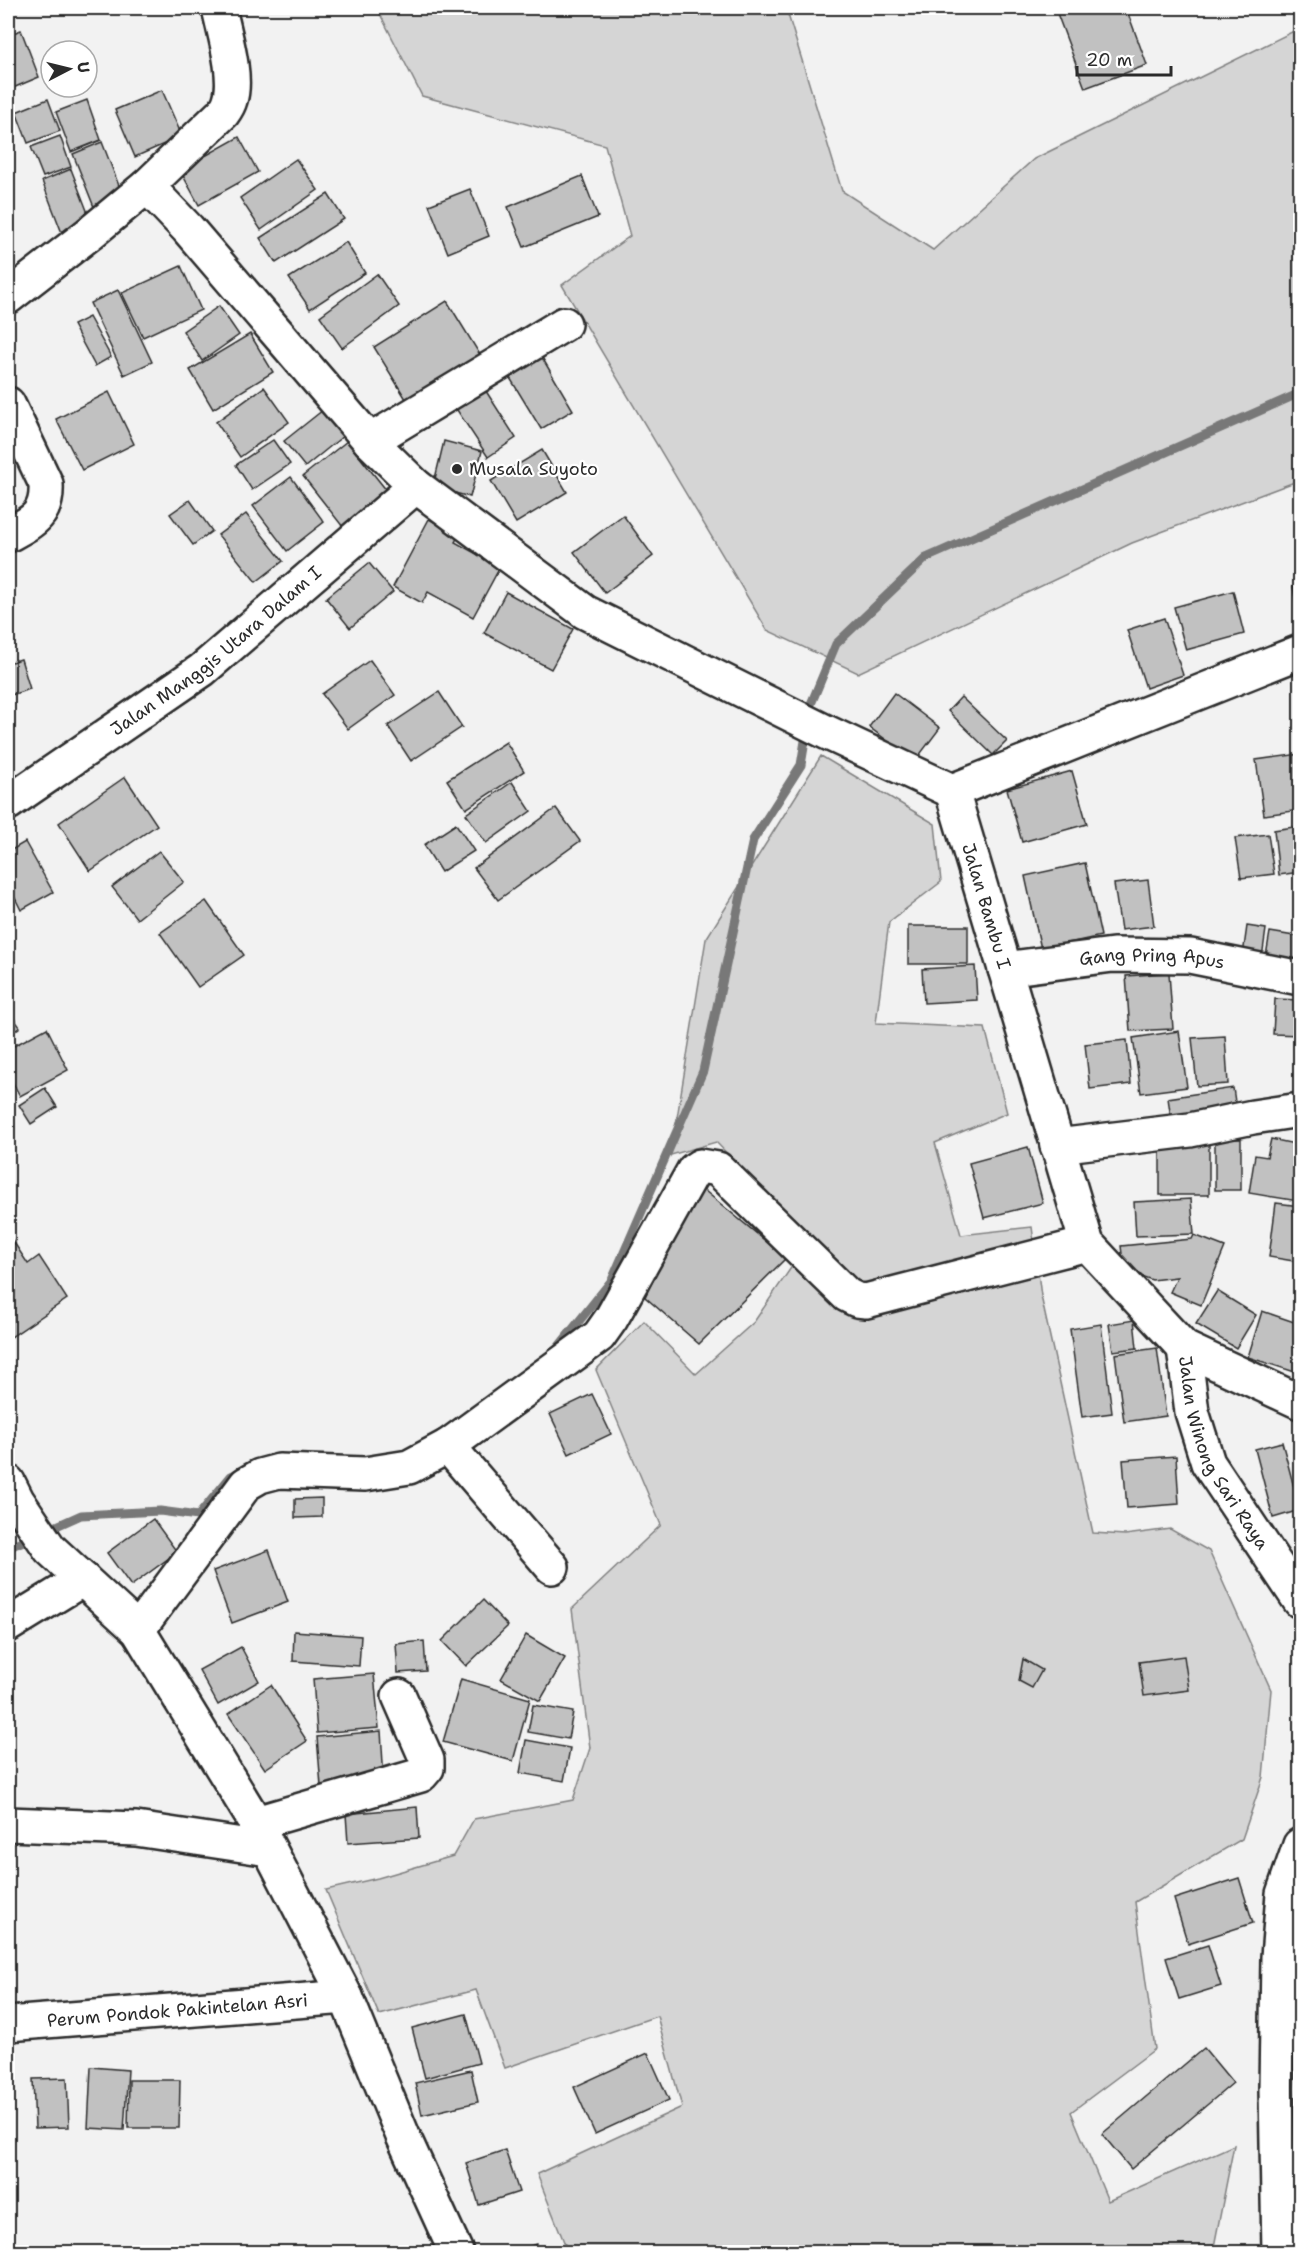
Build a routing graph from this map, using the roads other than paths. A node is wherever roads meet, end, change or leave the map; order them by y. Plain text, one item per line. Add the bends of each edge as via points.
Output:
1 (219, 8) edge
2 (147, 186) junction
3 (8, 297) edge
4 (564, 324) dead end
5 (8, 404) edge
6 (370, 441) junction
7 (416, 486) junction
8 (8, 535) edge
9 (1300, 652) edge
10 (952, 791) junction
11 (8, 803) edge
12 (1005, 969) junction
13 (1300, 978) edge
14 (1300, 1110) edge
15 (1058, 1146) junction
16 (1087, 1244) junction
17 (1184, 1348) junction
18 (1300, 1402) edge
19 (448, 1446) junction
20 (12, 1491) edge
21 (552, 1567) dead end
22 (82, 1579) junction
23 (1300, 1601) edge
24 (8, 1625) edge
25 (138, 1630) junction
26 (399, 1696) dead end
27 (8, 1824) edge
28 (262, 1836) junction
29 (1300, 1845) edge
30 (1289, 1954) edge
31 (346, 1997) junction
32 (8, 2025) edge
33 (456, 2253) edge
34 (1279, 2253) edge

1 - 2 street via 231,71 230,101 223,113
2 - 3 street
2 - 6 street
4 - 6 street
5 - 8 street via 46,484 47,498 35,520
6 - 7 street
7 - 10 street via 585,612
7 - 11 street, Jalan Manggis Utara Dalam I via 202,670
9 - 10 street
10 - 12 street, Jalan Bambu I
12 - 13 street, Gang Pring Apus via 1113,955 1190,956
12 - 15 street, Jalan Bambu I
14 - 15 street via 1190,1130
15 - 16 street, Jalan Bambu I
16 - 17 street, Jalan Bambu I
16 - 19 street via 866,1301 857,1300 846,1295 718,1169 700,1166 694,1170 599,1336
17 - 18 street, Jalan Winong Sari Raya
17 - 23 street, Jalan Winong Sari Raya via 1192,1412 1208,1463
19 - 21 street
19 - 25 street via 409,1467 394,1470 365,1474 279,1471 246,1484
20 - 22 street via 50,1549
22 - 24 street
22 - 25 street
25 - 28 street
26 - 28 street via 427,1760 421,1775
27 - 28 street
28 - 31 street
29 - 30 street via 1283,1894
30 - 34 street via 1276,2089
31 - 32 street, Perum Pondok Pakintelan Asri
31 - 33 street

